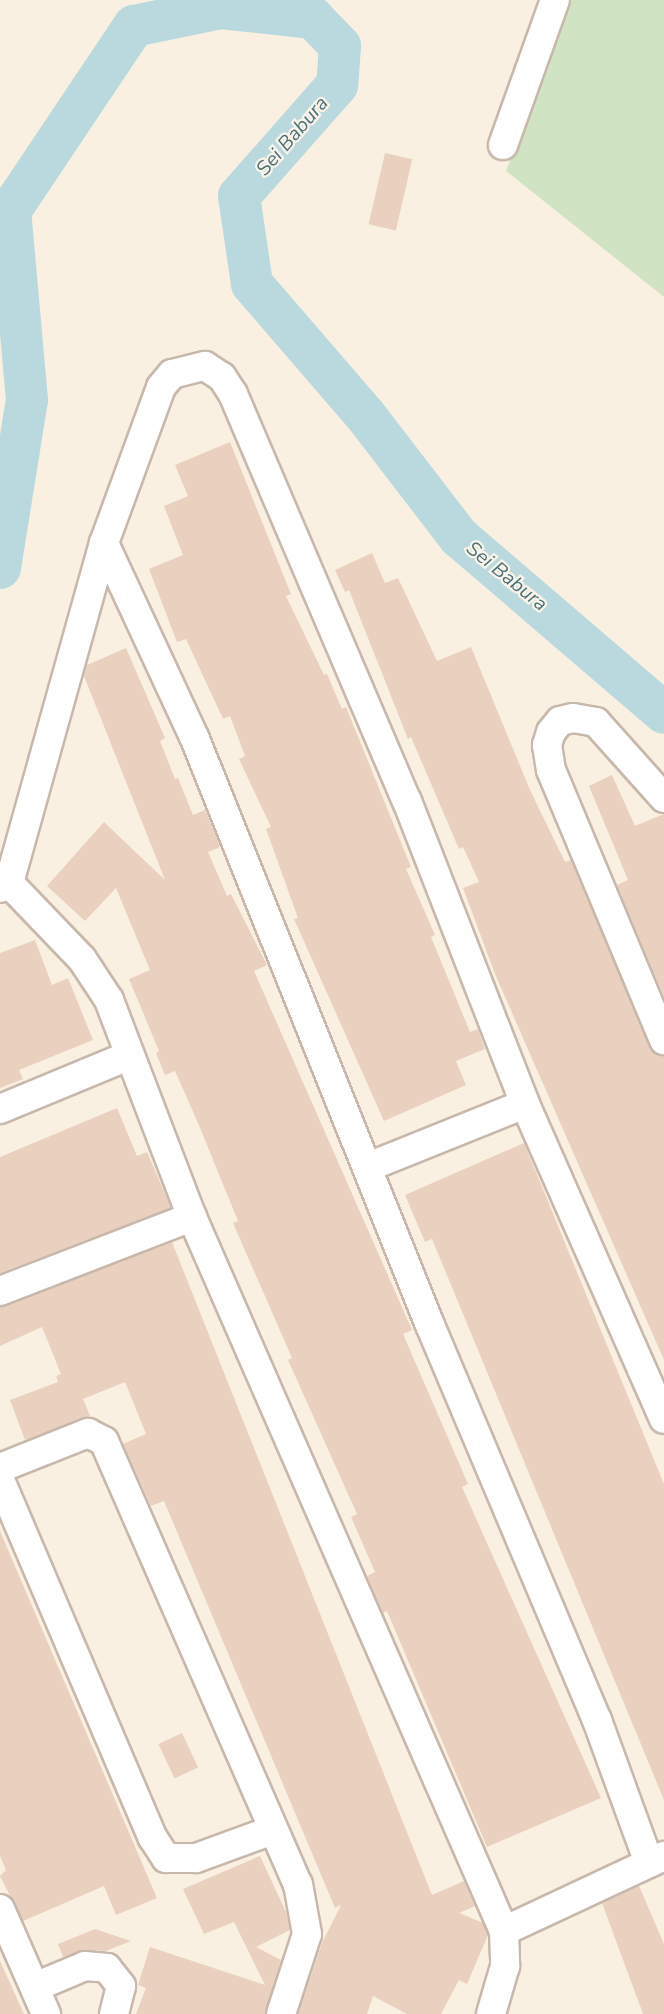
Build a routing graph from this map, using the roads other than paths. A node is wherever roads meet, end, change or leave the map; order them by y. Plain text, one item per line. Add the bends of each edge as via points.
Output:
1 (555, 0) edge
2 (503, 145) dead end
3 (105, 543) junction
4 (664, 798) edge
5 (4, 886) edge
6 (664, 1040) edge
7 (128, 1056) junction
8 (525, 1104) junction
9 (0, 1109) edge
10 (368, 1167) junction
11 (192, 1217) junction
12 (0, 1291) edge
13 (664, 1419) edge
14 (0, 1468) edge
15 (0, 1480) edge
16 (273, 1830) junction
17 (656, 1859) edge
18 (0, 1909) edge
19 (504, 1931) junction
20 (35, 1987) junction
21 (46, 2014) edge
22 (114, 2014) edge
23 (281, 2014) edge
24 (491, 2014) edge

1 - 2 street
3 - 5 street
3 - 8 street via 161,387 182,370 205,366 213,370 233,394 402,790
3 - 10 street via 195,739
4 - 6 street via 596,722 573,718 560,722 551,732 547,745 551,770
5 - 7 street via 98,978
7 - 9 street
7 - 11 street
8 - 10 street
8 - 13 street
10 - 17 street via 430,1325
11 - 12 street
11 - 19 street
14 - 16 street via 88,1433 104,1441
15 - 16 street via 153,1838 166,1858 196,1858
16 - 23 street via 298,1884 306,1923 302,1959
17 - 19 street
18 - 20 street
19 - 24 street via 505,1966
20 - 21 street
20 - 22 street via 85,1966 107,1968 121,1986

